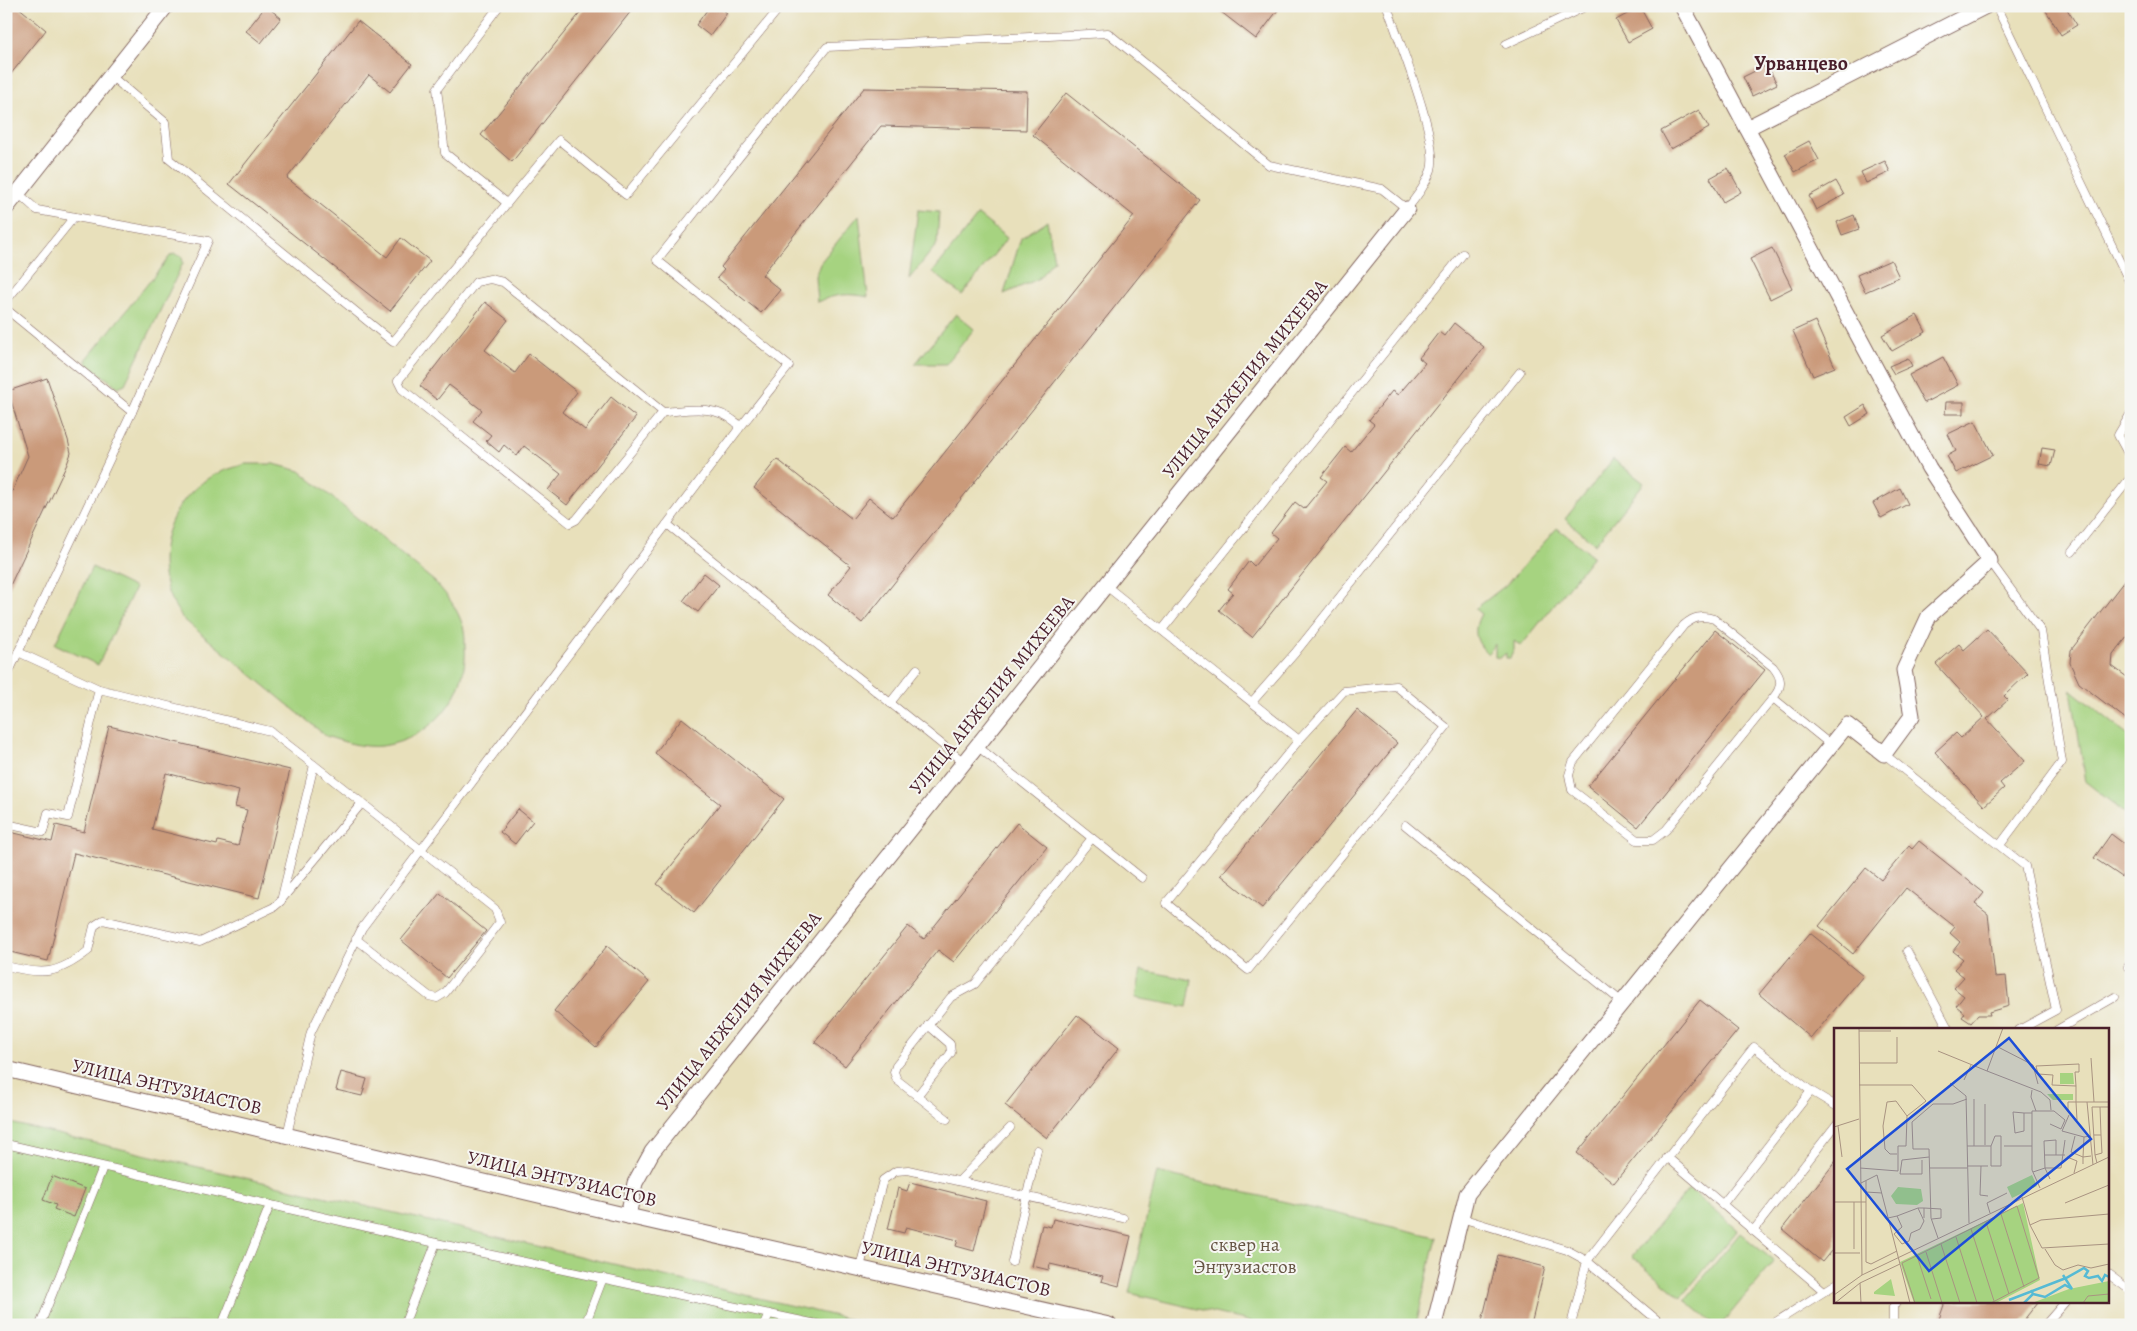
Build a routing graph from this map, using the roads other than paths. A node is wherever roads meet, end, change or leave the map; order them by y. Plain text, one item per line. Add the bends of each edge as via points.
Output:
1 (166, 6) edge
2 (499, 6) edge
3 (781, 6) edge
4 (1387, 6) edge
5 (1587, 6) edge
6 (1682, 6) edge
7 (1986, 6) edge
8 (1996, 6) edge
9 (1506, 44) dead end
10 (111, 76) junction
11 (1748, 128) junction
12 (18, 193) junction
13 (507, 203) junction
14 (6, 208) edge
15 (1407, 209) junction
16 (74, 217) junction
17 (1463, 254) dead end
18 (2131, 285) edge
19 (6, 301) edge
20 (6, 309) edge
21 (1520, 372) dead end
22 (132, 412) junction
23 (663, 412) junction
24 (2131, 413) edge
25 (738, 430) junction
26 (2131, 459) edge
27 (2131, 477) edge
28 (667, 524) junction
29 (2072, 552) dead end
30 (1990, 560) junction
31 (1105, 585) junction
32 (1162, 630) junction
33 (18, 652) junction
34 (917, 669) dead end
35 (6, 678) edge
36 (98, 688) junction
37 (1773, 698) junction
38 (1252, 702) junction
39 (890, 703) junction
40 (1299, 740) junction
41 (1831, 744) junction
42 (977, 746) junction
43 (1884, 754) junction
44 (964, 762) junction
45 (314, 766) junction
46 (362, 803) junction
47 (6, 824) edge
48 (1405, 825) dead end
49 (1092, 838) junction
50 (2000, 845) junction
51 (420, 850) junction
52 (1142, 878) dead end
53 (280, 901) junction
54 (356, 939) junction
55 (1907, 951) dead end
56 (6, 966) edge
57 (2115, 997) dead end
58 (1622, 1002) junction
59 (928, 1025) junction
60 (1949, 1028) edge
61 (2023, 1028) edge
62 (2061, 1028) edge
63 (6, 1069) edge
64 (1811, 1091) junction
65 (917, 1096) junction
66 (1834, 1105) edge
67 (947, 1119) dead end
68 (1010, 1128) dead end
69 (1834, 1128) edge
70 (287, 1136) junction
71 (6, 1144) edge
72 (1037, 1150) dead end
73 (1667, 1158) junction
74 (103, 1167) junction
75 (959, 1182) junction
76 (1026, 1196) junction
77 (1722, 1204) junction
78 (270, 1205) junction
79 (628, 1216) junction
80 (1123, 1218) dead end
81 (1461, 1218) junction
82 (1753, 1231) junction
83 (436, 1243) junction
84 (1587, 1261) junction
85 (1012, 1262) dead end
86 (860, 1267) junction
87 (2110, 1275) edge
88 (603, 1278) junction
89 (1834, 1285) edge
90 (2131, 1290) edge
91 (1824, 1291) junction
92 (1895, 1304) edge
93 (2063, 1304) edge
94 (769, 1314) junction
95 (40, 1325) edge
96 (222, 1325) edge
97 (404, 1325) edge
98 (585, 1325) edge
99 (764, 1325) edge
100 (821, 1325) edge
101 (1109, 1325) edge
102 (1434, 1325) edge
103 (1571, 1325) edge
104 (1663, 1325) edge
105 (1771, 1325) edge
106 (1893, 1325) edge
107 (2045, 1325) edge

1 - 10 street
2 - 13 lane via 437,89 445,153
3 - 13 lane via 626,195 559,140
4 - 15 lane via 1426,120 1432,148 1432,168 1423,188
5 - 9 lane
6 - 11 street
7 - 11 street
8 - 18 lane
10 - 12 street
10 - 13 lane via 165,122 169,159 393,342
11 - 30 street via 1928,468
12 - 14 street
12 - 16 lane via 38,210
15 - 25 lane via 1382,189 1269,165 1108,33 827,46 657,260 789,366
15 - 31 street, УЛИЦА АНЖЕЛИЯ МИХЕЕВА
16 - 19 lane
16 - 22 lane via 208,241
17 - 32 lane
20 - 22 lane
21 - 38 lane
22 - 33 lane
23 - 23 lane via 576,520 570,523 402,389 398,381 476,282 496,280
23 - 25 lane via 713,410 737,423
24 - 26 lane via 2118,435
25 - 28 lane
27 - 29 lane
28 - 39 lane
28 - 51 lane
30 - 43 street via 1929,616 1904,670 1912,716
30 - 50 lane via 2041,631 2062,762
31 - 32 lane
31 - 42 street, УЛИЦА АНЖЕЛИЯ МИХЕЕВА
32 - 38 lane
33 - 35 lane
33 - 36 lane
34 - 39 lane
36 - 45 lane via 270,730
36 - 47 lane via 68,817 48,812 43,832
37 - 37 lane via 1666,830 1653,840 1637,840 1572,790 1569,774 1573,762 1692,619 1705,616 1714,619 1773,667 1781,682 1780,690
37 - 41 lane
38 - 40 lane
39 - 44 lane
40 - 40 lane via 1166,903 1248,970 1446,727 1396,686 1344,691
41 - 43 street via 1847,725
41 - 58 street
42 - 44 street, УЛИЦА АНЖЕЛИЯ МИХЕЕВА
42 - 49 lane
43 - 50 lane
44 - 79 street, УЛИЦА АНЖЕЛИЯ МИХЕЕВА via 652,1152 635,1183
45 - 46 lane
45 - 53 lane
46 - 51 lane
46 - 53 lane
48 - 58 lane
49 - 52 lane
49 - 59 lane via 975,984 954,994
50 - 61 lane via 2025,866 2056,1010
51 - 54 lane
51 - 54 lane via 495,909 499,915 497,927 438,998 429,996
53 - 56 lane via 202,942 103,920 94,926 88,951 66,966 36,974
54 - 70 lane via 311,1032
55 - 60 lane
57 - 62 lane
58 - 81 street via 1468,1194
59 - 65 lane via 894,1069 897,1080
59 - 65 lane via 950,1044 951,1053
63 - 70 street, УЛИЦА ЭНТУЗИАСТОВ
64 - 66 lane
64 - 73 lane via 1754,1047
64 - 77 lane
65 - 67 lane
68 - 75 lane
69 - 82 lane
70 - 79 street, УЛИЦА ЭНТУЗИАСТОВ
71 - 74 lane
72 - 76 lane
73 - 77 lane
73 - 84 lane
74 - 78 lane
74 - 95 lane
75 - 76 lane
75 - 86 lane via 908,1170 888,1175 878,1193
76 - 80 lane
76 - 85 lane
77 - 82 lane
78 - 83 lane
78 - 96 lane
79 - 86 street, УЛИЦА ЭНТУЗИАСТОВ
81 - 84 lane via 1567,1250
81 - 102 street
82 - 91 lane
83 - 88 lane
83 - 97 lane
84 - 103 lane
84 - 104 lane
86 - 101 street, УЛИЦА ЭНТУЗИАСТОВ
87 - 90 lane
88 - 94 lane
88 - 98 lane
89 - 91 lane
91 - 105 lane
92 - 106 lane
93 - 107 lane
94 - 99 lane
94 - 100 lane

